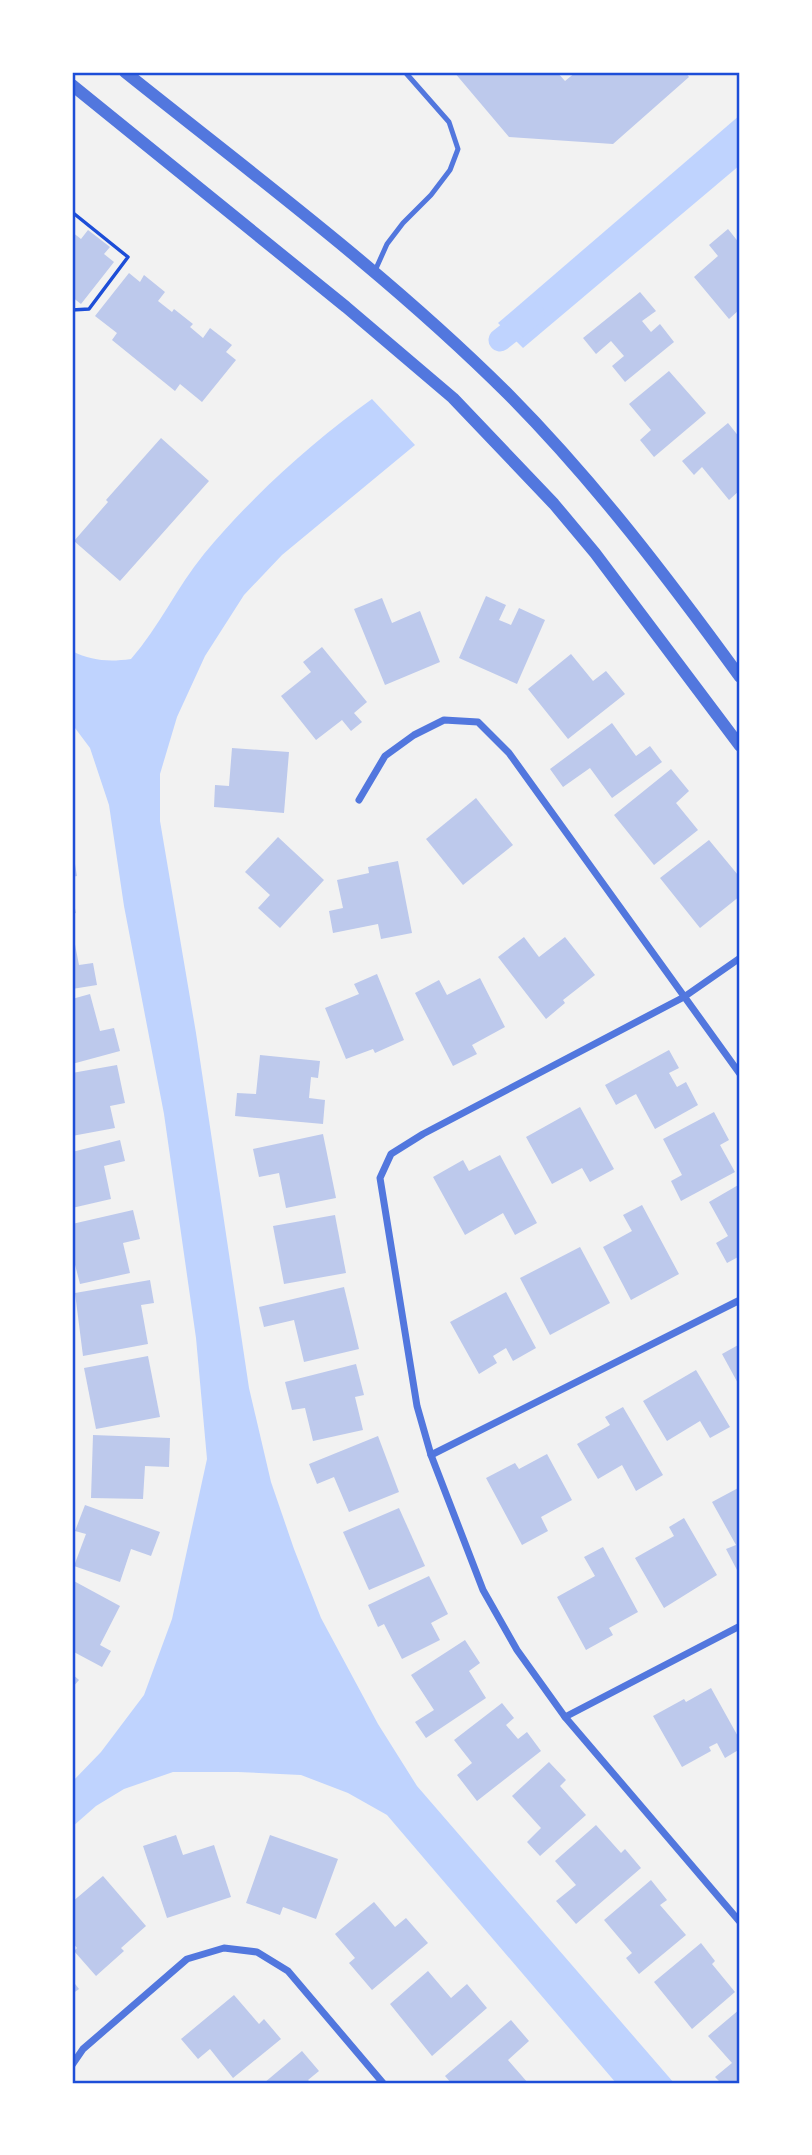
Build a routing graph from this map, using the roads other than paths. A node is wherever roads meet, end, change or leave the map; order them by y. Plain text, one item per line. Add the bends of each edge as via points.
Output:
1 (125, 72) edge
2 (405, 72) edge
3 (72, 85) edge
4 (374, 273) junction
5 (740, 677) edge
6 (740, 746) edge
7 (359, 800) dead end
8 (740, 958) edge
9 (684, 997) junction
10 (740, 1074) edge
11 (740, 1300) edge
12 (430, 1455) junction
13 (740, 1626) edge
14 (565, 1717) junction
15 (740, 1922) edge
16 (72, 2065) edge
17 (383, 2083) edge

1 - 4 street
2 - 4 lane via 449,122 458,149 437,188 387,244
3 - 6 street via 453,398 595,553
4 - 5 street via 480,366 591,483
7 - 9 street via 385,756 414,735 444,720 478,722 509,753
8 - 9 street
9 - 10 street
9 - 12 street via 391,1154 380,1178 417,1406
11 - 12 street
12 - 14 street via 483,1590 517,1650
13 - 14 street
14 - 15 street
16 - 17 street via 83,2049 187,1959 224,1948 257,1952 288,1971

